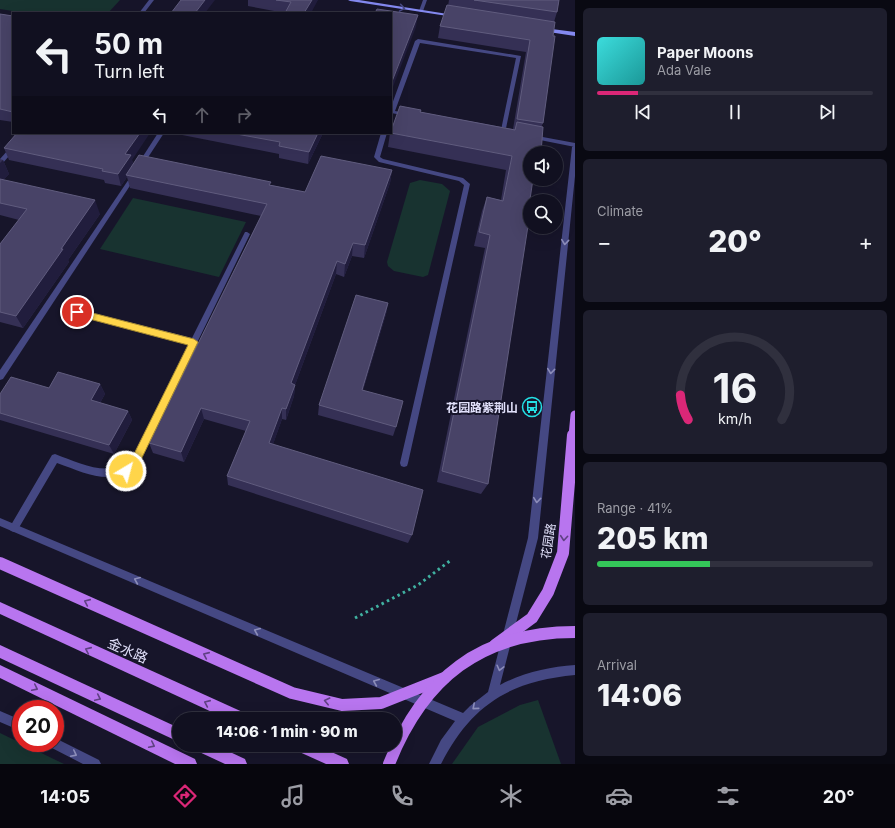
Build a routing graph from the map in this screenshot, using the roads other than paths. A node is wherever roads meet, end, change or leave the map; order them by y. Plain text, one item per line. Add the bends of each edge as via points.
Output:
1 (152, 0) edge
2 (350, 0) edge
3 (425, 0) edge
4 (421, 11) junction
5 (142, 12) edge
6 (458, 17) edge
7 (541, 29) edge
8 (575, 34) edge
9 (392, 113) edge
10 (504, 132) junction
11 (25, 134) edge
12 (160, 134) edge
13 (384, 134) edge
14 (511, 134) edge
15 (525, 136) edge
16 (575, 146) edge
17 (0, 163) edge
18 (247, 234) dead end
19 (77, 312) dead end
20 (194, 342) junction
21 (0, 378) edge
22 (575, 415) edge
23 (404, 463) dead end
24 (0, 522) edge
25 (14, 528) junction
26 (0, 563) edge
27 (0, 608) edge
28 (575, 632) edge
29 (495, 645) junction
30 (0, 650) edge
31 (575, 670) edge
32 (0, 671) edge
33 (444, 678) junction
34 (493, 693) junction
35 (227, 712) edge
36 (0, 716) edge
37 (464, 720) junction
38 (12, 722) edge
39 (172, 732) edge
40 (64, 748) edge
41 (215, 752) edge
42 (315, 752) edge
43 (95, 764) edge
44 (190, 764) edge
45 (240, 764) edge
46 (342, 764) edge
47 (389, 764) edge
48 (435, 764) edge

1 - 5 street
2 -> 4 street
3 - 4 street
4 - 6 street
7 - 8 street
9 - 10 street
9 - 10 street via 418,41 519,57
10 - 14 street
11 - 17 street
12 - 21 street
13 - 23 street via 377,157 380,161 461,179 467,184
15 - 16 street
16 -> 34 street via 533,538
18 - 20 street
19 - 20 street
20 - 25 street via 133,465 126,471 109,474 55,458
22 -> 29 main road, 花园路, bridge via 563,553 548,592 532,618
24 - 25 street
37 -> 25 street
33 -> 26 main road, bridge via 381,703 342,705 292,694
35 -> 27 main road, 金水路
28 - 29 main road, bridge via 549,632
29 - 33 main road, bridge via 470,658
30 -> 39 main road
31 - 34 street via 536,674
32 -> 44 main road
33 - 47 main road, bridge via 406,726
34 -> 37 street
36 - 38 street
37 - 48 street via 444,746
40 -> 43 street
41 - 45 main road
42 - 46 main road

